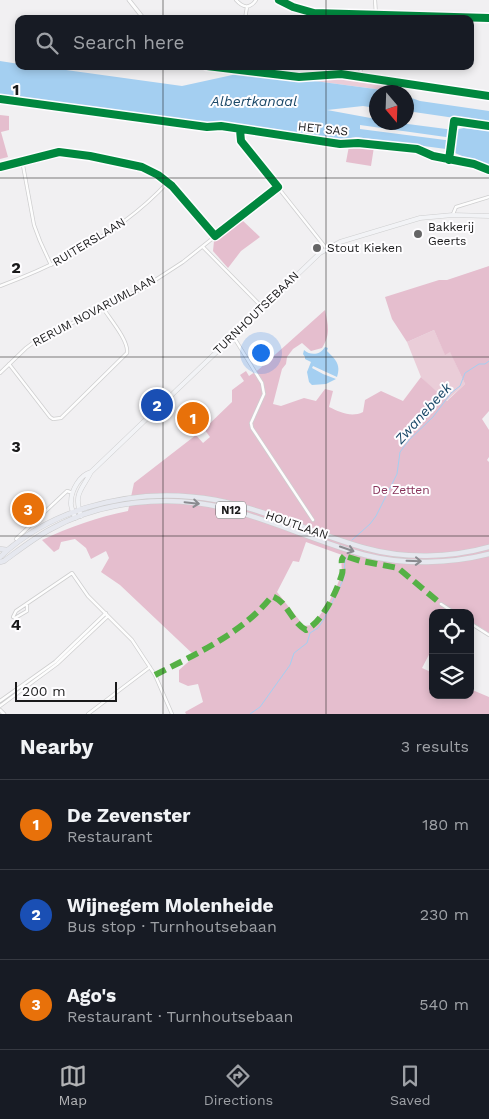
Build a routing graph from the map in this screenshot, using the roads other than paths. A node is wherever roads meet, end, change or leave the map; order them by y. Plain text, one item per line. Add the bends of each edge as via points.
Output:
1 (129, 0) edge
2 (236, 0) edge
3 (256, 0) edge
4 (279, 0) edge
5 (375, 0) edge
6 (247, 7) junction
7 (365, 14) joint
8 (141, 15) edge
9 (246, 15) edge
10 (376, 15) joint
11 (474, 18) edge
12 (489, 18) edge
13 (240, 70) edge
14 (361, 70) edge
15 (360, 77) junction
16 (489, 96) edge
17 (22, 160) junction
18 (0, 167) edge
19 (489, 170) edge
20 (168, 182) junction
21 (278, 187) junction
22 (489, 197) edge
23 (453, 215) junction
24 (489, 216) edge
25 (214, 237) junction
26 (203, 246) junction
27 (326, 248) junction
28 (51, 265) junction
29 (0, 286) edge
30 (262, 307) junction
31 (103, 308) junction
32 (233, 336) junction
33 (9, 364) junction
34 (0, 373) edge
35 (91, 472) junction
36 (73, 493) junction
37 (79, 494) junction
38 (77, 514) junction
39 (313, 520) dead end
40 (16, 539) dead end
41 (489, 547) edge
42 (0, 549) edge
43 (8, 550) junction
44 (489, 554) edge
45 (0, 557) edge
46 (0, 562) edge
47 (441, 604) dead end
48 (27, 605) junction
49 (449, 609) edge
50 (107, 614) junction
51 (474, 626) edge
52 (489, 635) edge
53 (150, 667) junction
54 (29, 682) junction
55 (0, 701) edge
56 (0, 708) edge
57 (4, 714) edge
58 (88, 714) edge
59 (172, 714) edge

1 - 8 street
2 - 6 street
3 - 6 street
4 - 7 street via 314,13
5 - 10 street
6 - 9 street
7 - 10 street
11 - 12 street
13 - 15 street via 299,77 341,74
14 - 15 street
15 - 16 street
17 - 18 street
17 - 20 street via 68,153 136,165
17 - 28 street via 34,225
19 - 21 street, HET SAS via 417,150 340,144 240,130 242,141
20 - 25 street
20 - 28 street, RUITERSLAAN via 128,218
21 - 25 street, RERUM NOVARUMLAAN
21 - 27 street
22 - 23 street via 455,207
23 - 24 main road, TURNHOUTSEBAAN
23 - 27 main road, TURNHOUTSEBAAN via 418,218
25 - 26 street, RERUM NOVARUMLAAN
26 - 30 street
26 - 31 street, RERUM NOVARUMLAAN via 143,288
27 - 30 main road, TURNHOUTSEBAAN
28 - 29 street, RUITERSLAAN
30 - 32 main road, TURNHOUTSEBAAN
31 - 33 street, RERUM NOVARUMLAAN via 34,342
31 - 33 street via 124,340 128,353 60,418 50,418
32 - 35 main road, TURNHOUTSEBAAN
32 - 39 street via 262,383 264,394 250,423 252,428
33 - 34 street, RERUM NOVARUMLAAN
35 - 36 main road, TURNHOUTSEBAAN via 80,480
35 - 37 main road, TURNHOUTSEBAAN
36 - 37 main road
36 - 38 main road via 71,504
36 - 40 street, TURNHOUTSEBAAN via 67,491
37 - 38 main road, TURNHOUTSEBAAN
38 - 41 main road, HOUTLAAN / N12 via 128,498 191,496 242,506 382,552 444,555
38 - 43 main road, HOUTLAAN / N12 via 43,527
38 -> 44 main road, HOUTLAAN / N12 via 172,501 240,512 380,558 433,561
38 - 46 main road, HOUTLAAN / N12
42 - 43 main road
43 - 45 main road, HOUTLAAN / N12
47 - 49 street
48 - 48 street via 16,611 13,617 22,615
48 - 50 street via 72,573 88,596
50 - 53 street via 132,640
50 - 54 street via 56,663
51 - 52 street
53 - 58 street
53 - 59 street
54 - 55 street
54 - 56 street
56 - 57 street

